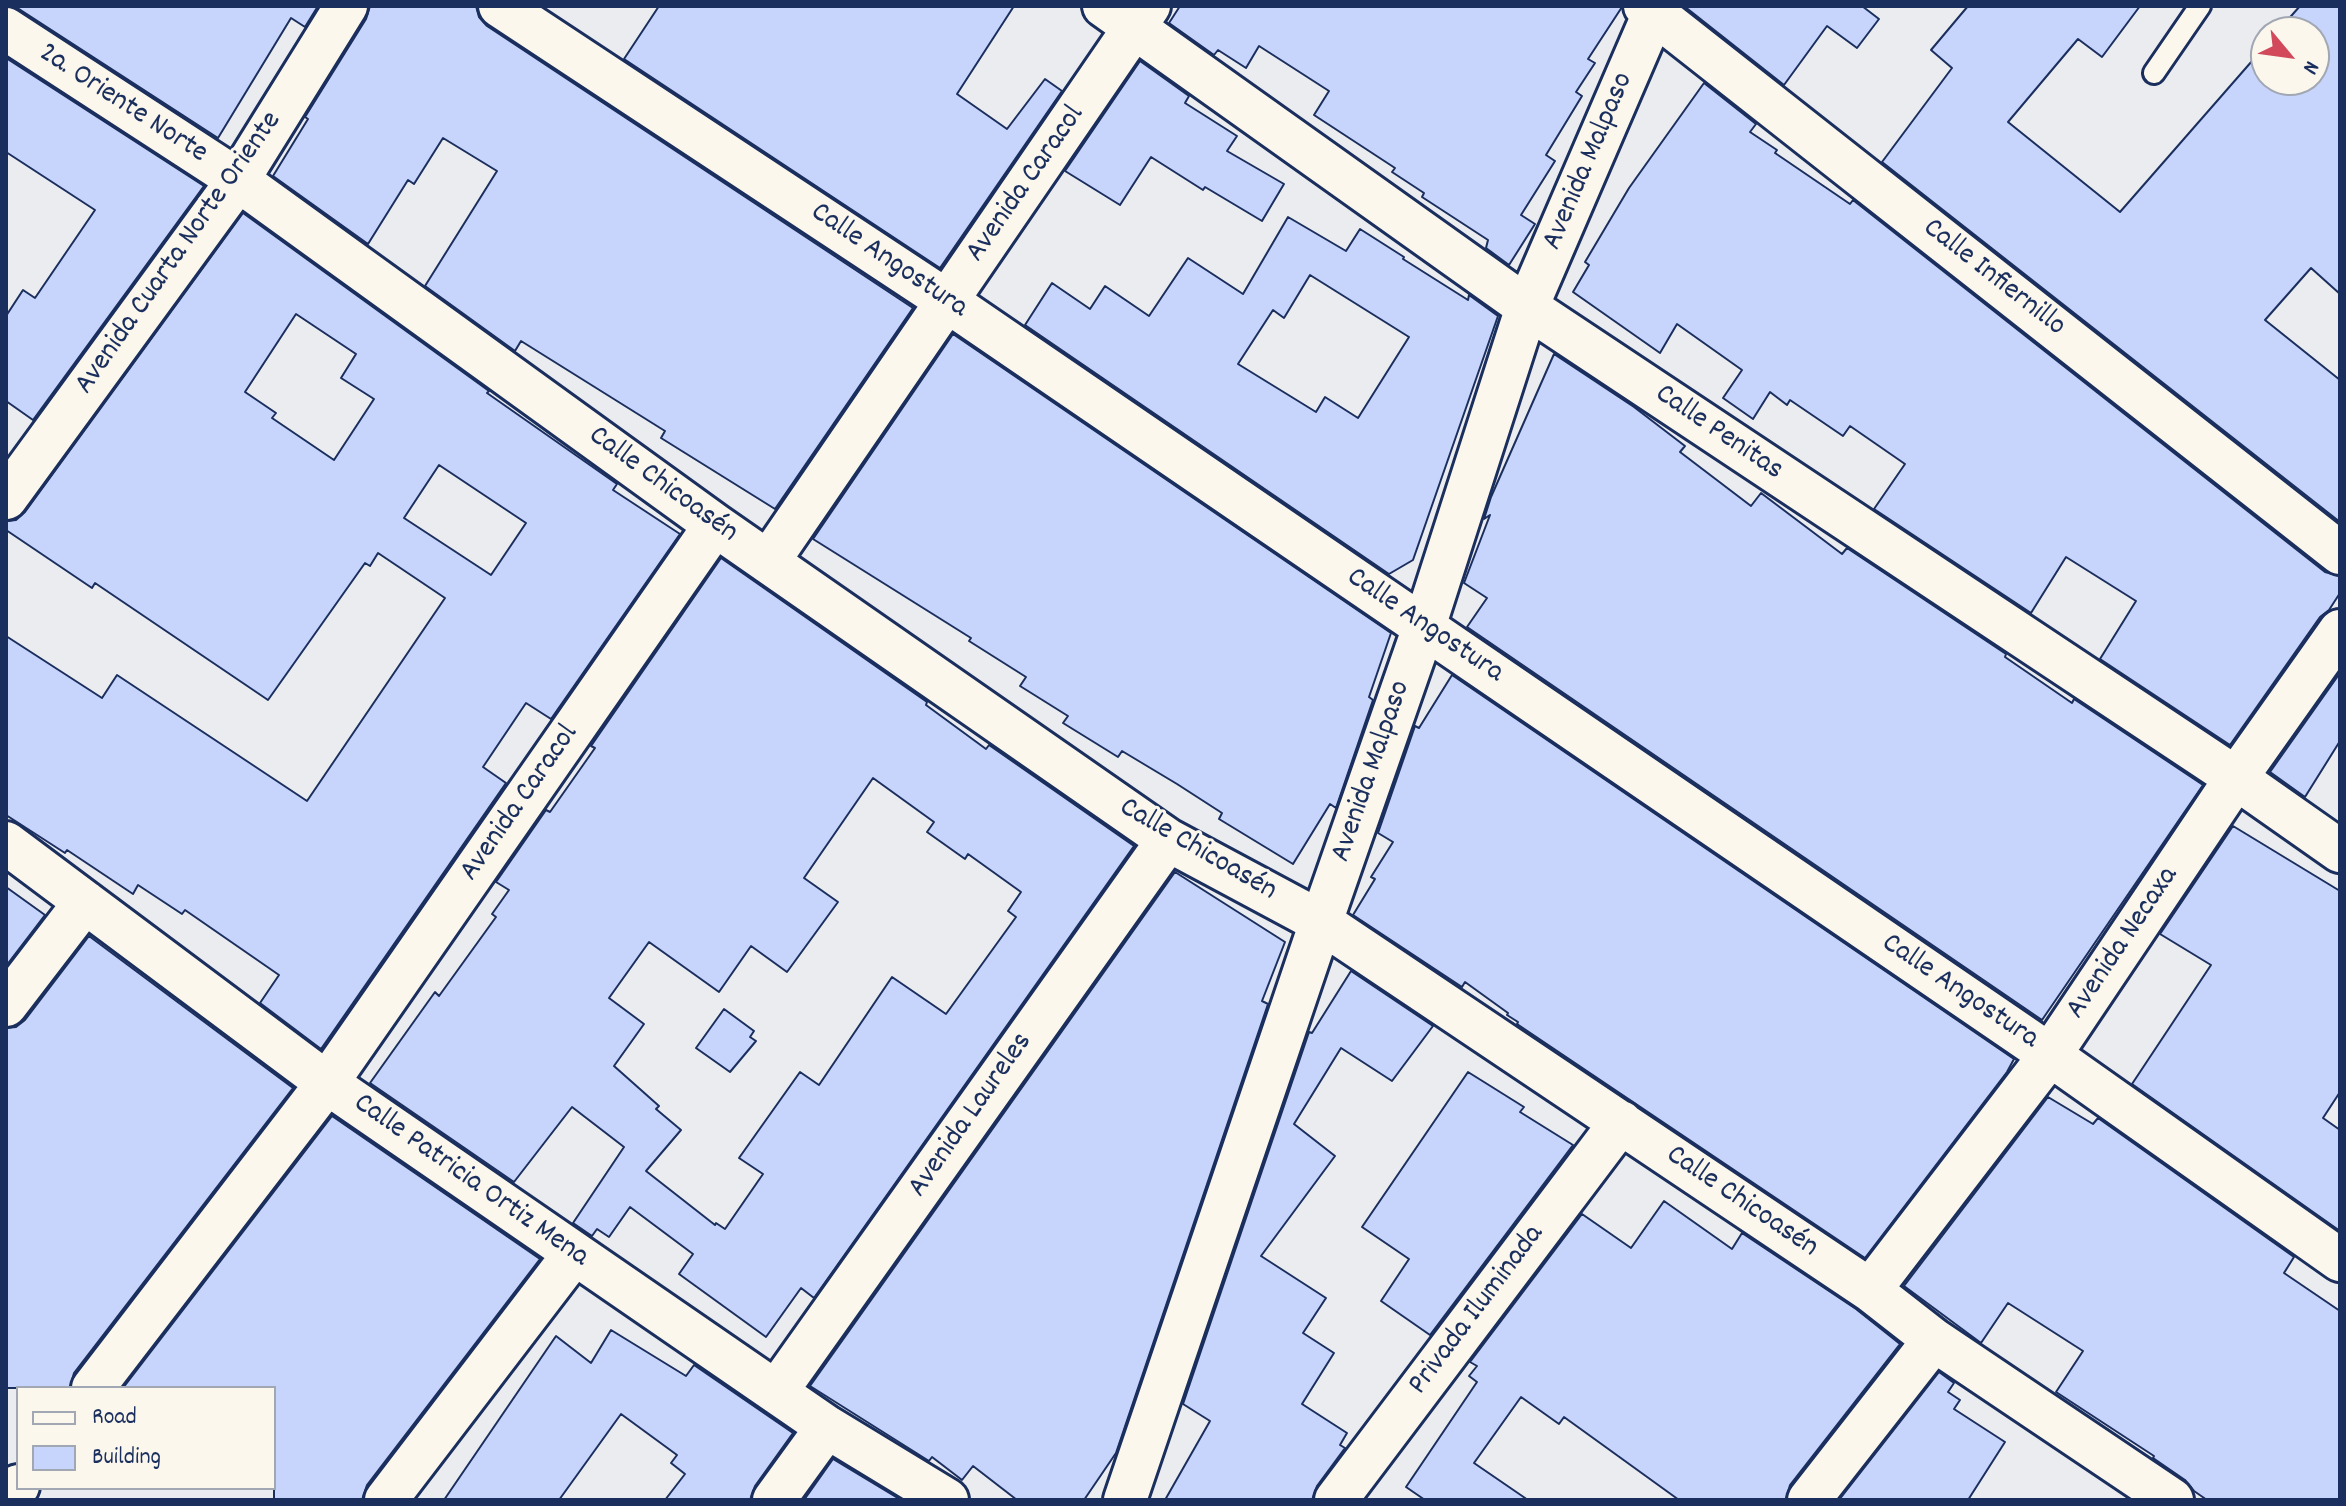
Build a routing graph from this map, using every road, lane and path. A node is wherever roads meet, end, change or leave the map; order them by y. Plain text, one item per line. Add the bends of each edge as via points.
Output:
1 (346, 6) edge
2 (500, 6) edge
3 (2200, 6) edge
4 (1652, 8) edge
5 (1130, 13) edge
6 (6, 29) edge
7 (2154, 73) dead end
8 (238, 180) junction
9 (947, 301) junction
10 (1527, 307) junction
11 (6, 498) edge
12 (715, 525) junction
13 (2340, 553) edge
14 (768, 562) junction
15 (1424, 627) junction
16 (2340, 631) edge
17 (2236, 778) junction
18 (1168, 840) junction
19 (6, 843) edge
20 (2340, 851) edge
21 (85, 902) junction
22 (1321, 922) junction
23 (6, 1005) edge
24 (2050, 1055) junction
25 (327, 1083) junction
26 (1621, 1122) junction
27 (574, 1254) junction
28 (2340, 1260) edge
29 (1870, 1290) junction
30 (1934, 1340) junction
31 (95, 1386) edge
32 (776, 1392) junction
33 (827, 1427) junction
34 (386, 1500) edge
35 (774, 1500) edge
36 (947, 1500) edge
37 (1125, 1500) edge
38 (1336, 1500) edge
39 (1809, 1500) edge
40 (2172, 1500) edge

1 - 8 street, Avenida Cuarta Norte Oriente
2 - 9 street, Calle Angostura
3 - 7 lane
4 - 10 street, Avenida Malpaso
4 - 13 street, Calle Infiernillo
5 - 9 street, Avenida Caracol
5 - 10 street, Calle Penitas
6 - 8 street, 2a. Oriente Norte
8 - 11 street, Avenida Cuarta Norte Oriente
8 - 12 street, Calle Chicoasén
9 - 14 street, Avenida Caracol
9 - 15 street, Calle Angostura
10 - 15 street, Avenida Malpaso
10 - 17 street, Calle Penitas
12 - 14 street, Calle Chicoasén
12 - 25 street, Avenida Caracol
14 - 18 street, Calle Chicoasén
15 - 22 street, Avenida Malpaso
15 - 24 street, Calle Angostura
16 - 17 street, Avenida Necaxa
17 - 20 street, Calle Penitas
17 - 24 street, Avenida Necaxa
18 - 22 street, Calle Chicoasén
18 - 32 street, Avenida Laureles
19 - 21 street, Calle Patricia Ortiz Mena
21 - 23 street
21 - 25 street, Calle Patricia Ortiz Mena
22 - 26 street, Calle Chicoasén
22 - 37 street, Avenida Malpaso
24 - 28 street, Calle Angostura
24 - 29 street, Avenida Necaxa
25 - 27 street, Calle Patricia Ortiz Mena
25 - 31 street, Avenida Caracol
26 - 29 street, Calle Chicoasén
26 - 38 street, Privada Iluminada
27 - 32 street, Calle Patricia Ortiz Mena
27 - 34 street
29 - 30 street, Calle Chicoasén
30 - 39 street
30 - 40 street, Calle Chicoasén
32 - 33 street, Calle Patricia Ortiz Mena
33 - 35 street
33 - 36 street, Calle Patricia Ortiz Mena

